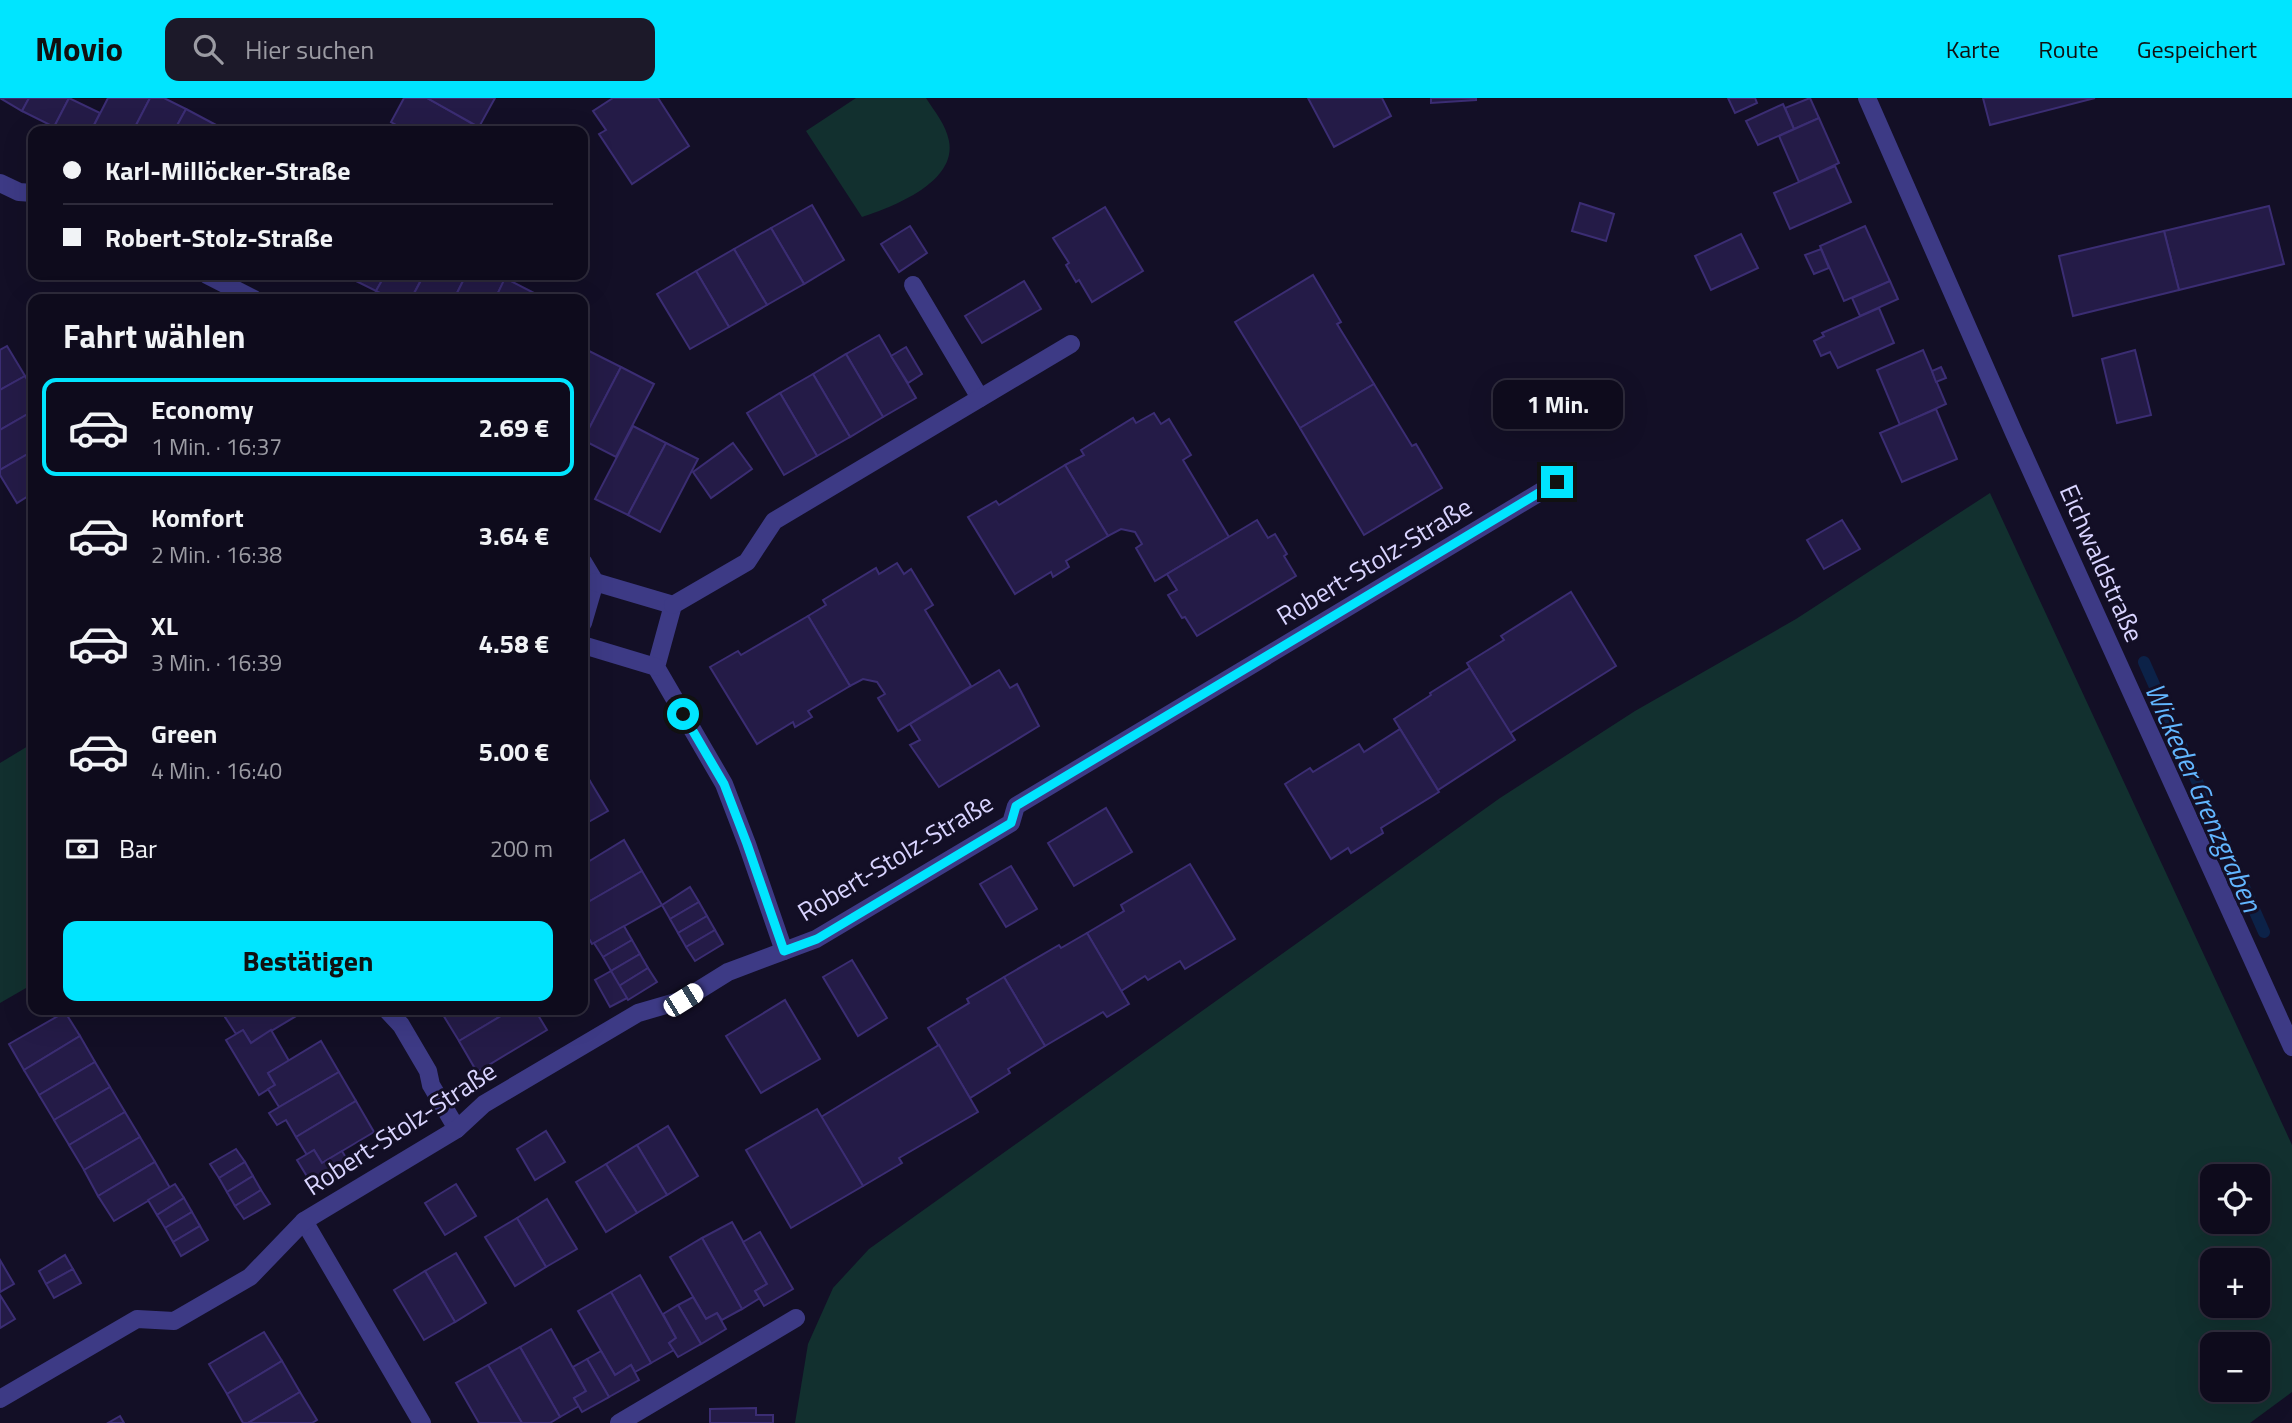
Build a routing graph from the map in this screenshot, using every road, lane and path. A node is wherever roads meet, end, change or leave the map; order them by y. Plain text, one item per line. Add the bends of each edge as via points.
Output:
1 (1867, 98) edge
2 (0, 183) edge
3 (28, 193) edge
4 (217, 280) edge
5 (913, 285) dead end
6 (244, 294) edge
7 (1071, 344) dead end
8 (980, 398) junction
9 (1557, 482) dead end
10 (588, 570) edge
11 (595, 582) junction
12 (588, 606) edge
13 (673, 606) junction
14 (588, 647) edge
15 (656, 667) junction
16 (784, 951) junction
17 (392, 1015) edge
18 (2292, 1047) edge
19 (457, 1129) junction
20 (304, 1222) junction
21 (796, 1318) dead end
22 (0, 1405) edge
23 (422, 1423) edge
24 (619, 1423) edge

1 - 18 street, Eichwaldstraße
2 - 3 street
4 - 6 street
5 - 8 street
7 - 8 street
8 - 13 street via 774,521 747,562
9 - 16 street, Robert-Stolz-Straße via 1016,806 1011,823 817,939
10 - 11 street
11 - 12 street
11 - 13 street
13 - 15 street
14 - 15 street
15 - 16 street via 724,784
16 - 19 street, Robert-Stolz-Straße via 728,972 683,1000 638,1013 484,1104
17 - 19 street via 428,1071 430,1085
19 - 20 street, Robert-Stolz-Straße
20 - 22 street, Robert-Stolz-Straße via 250,1277 174,1321 137,1319
20 - 23 street
21 - 24 street

